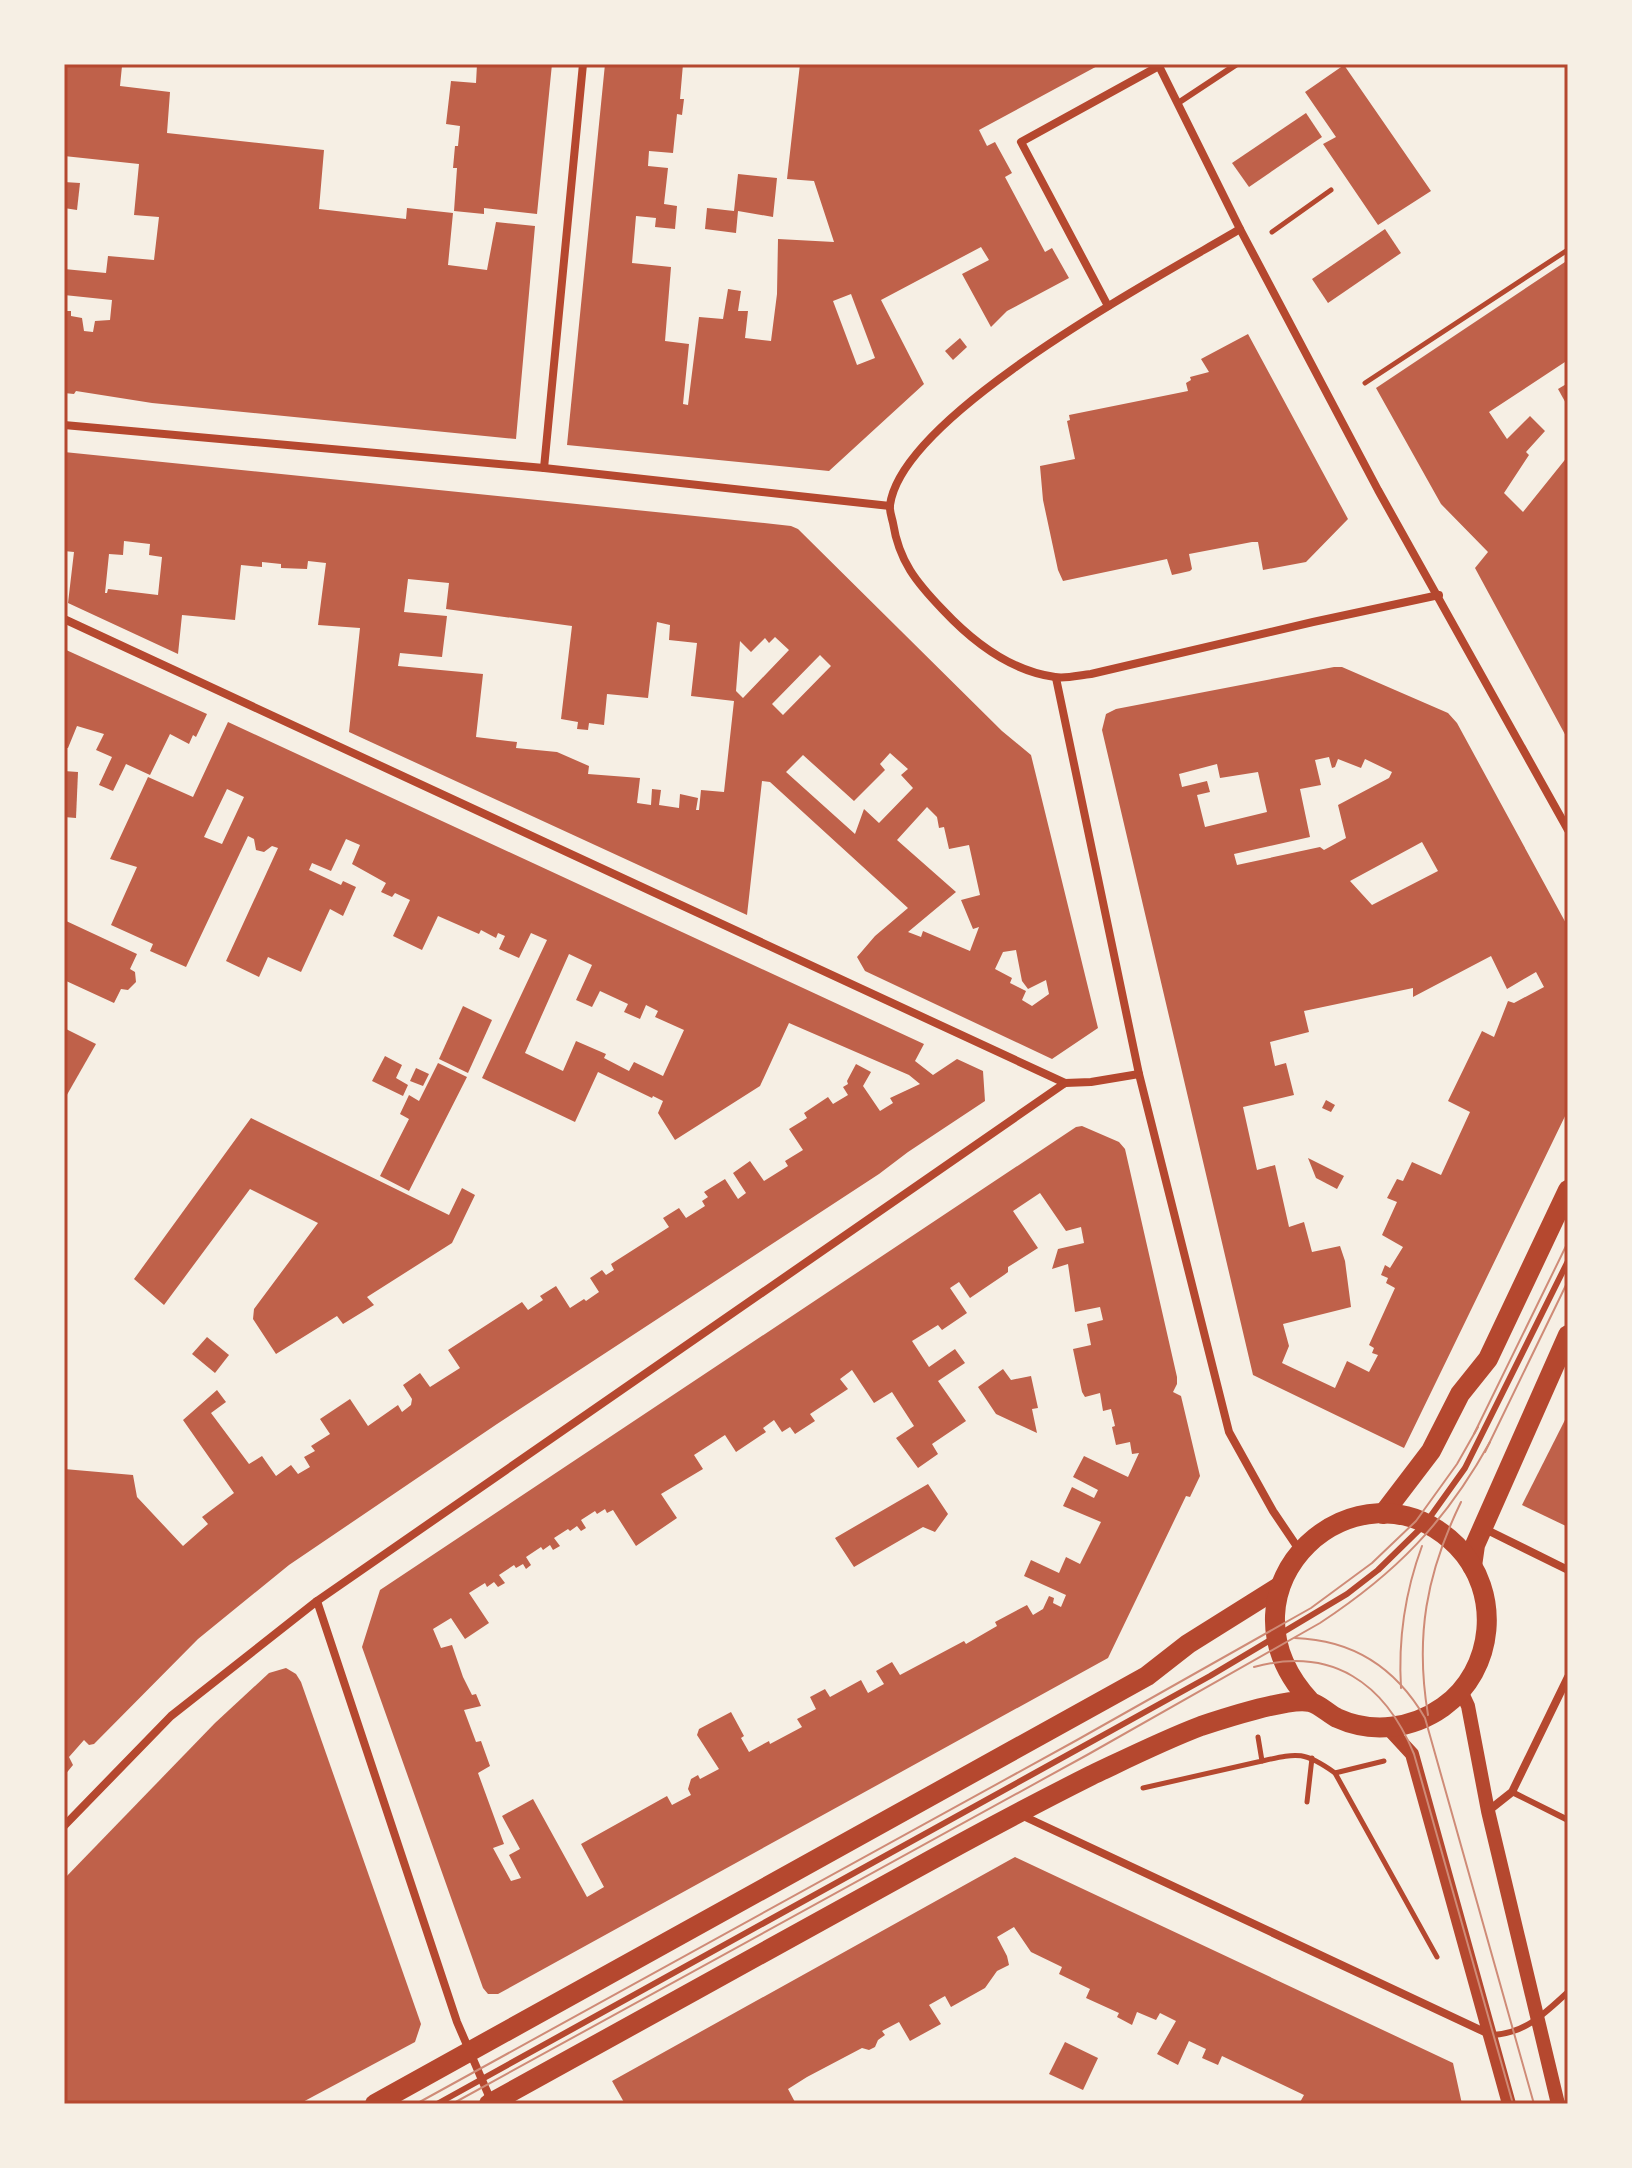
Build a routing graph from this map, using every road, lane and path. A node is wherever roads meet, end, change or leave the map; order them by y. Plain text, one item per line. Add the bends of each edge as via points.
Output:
1 (583, 64) edge
2 (1237, 64) edge
3 (1159, 65) edge
4 (1178, 103) junction
5 (1331, 190) dead end
6 (1240, 229) junction
7 (1272, 232) dead end
8 (1566, 251) dead end
9 (1108, 306) junction
10 (1365, 383) dead end
11 (64, 425) edge
12 (544, 468) junction
13 (890, 506) junction
14 (1439, 595) junction
15 (64, 619) edge
16 (1056, 678) junction
17 (1568, 830) edge
18 (1139, 1074) junction
19 (1065, 1083) junction
20 (1568, 1190) edge
21 (1568, 1261) edge
22 (1568, 1335) edge
23 (1383, 1514) junction
24 (1425, 1524) junction
25 (1484, 1529) junction
26 (1300, 1551) junction
27 (1472, 1566) junction
28 (1568, 1570) edge
29 (1279, 1587) junction
30 (317, 1601) junction
31 (1275, 1638) junction
32 (1568, 1677) edge
33 (1461, 1691) junction
34 (1311, 1702) junction
35 (1388, 1728) junction
36 (1312, 1757) junction
37 (1389, 1760) dead end
38 (1262, 1761) dead end
39 (1335, 1773) junction
40 (1512, 1792) junction
41 (1307, 1802) dead end
42 (1488, 1811) junction
43 (1016, 1813) junction
44 (1568, 1820) edge
45 (64, 1826) edge
46 (1443, 1967) dead end
47 (1568, 1992) edge
48 (1538, 2020) junction
49 (1489, 2034) junction
50 (468, 2052) junction
51 (482, 2079) junction
52 (491, 2103) edge
53 (375, 2104) edge
54 (437, 2104) edge
55 (1509, 2104) edge
56 (1558, 2104) edge

1 - 12 street
2 - 4 lane
3 - 4 street
3 - 9 street via 1021,142
4 - 6 street
5 - 7 path
6 - 9 street
6 - 14 street
8 - 10 path
9 - 13 street via 990,385 934,432 905,467
11 - 12 street
12 - 13 street
13 - 16 street via 897,549 919,586 966,634 1011,665
14 - 16 street
14 - 17 street
15 - 19 street
16 - 18 street
18 - 19 street
18 - 26 street via 1229,1432
19 - 30 street
20 - 23 main road via 1488,1359 1460,1394 1414,1477
21 - 24 lane via 1484,1435
22 - 25 main road
23 - 24 main road
23 - 26 main road via 1331,1527
24 - 27 main road via 1454,1544
24 - 31 lane via 1347,1594
25 - 27 main road
25 - 28 street
26 - 29 main road
27 - 33 main road via 1486,1600 1487,1627 1482,1655
29 - 31 main road
29 - 50 main road via 1147,1676
30 - 45 street via 171,1716
30 - 50 street
31 - 34 main road via 1287,1673
31 - 51 lane
32 - 40 street
33 - 35 main road via 1428,1717
33 - 42 street
34 - 35 main road via 1347,1722
34 - 43 main road via 1202,1726
35 - 49 street via 1412,1754
36 - 38 path via 1292,1754
36 - 39 path
36 - 41 path
37 - 39 path
39 - 46 path
40 - 42 street
40 - 44 lane
42 - 48 street
43 - 49 street
43 - 52 main road
47 - 48 lane
48 - 49 lane via 1514,2033
48 - 56 street
49 - 55 street
50 - 51 street
50 - 53 main road
51 - 52 street
51 - 54 lane

